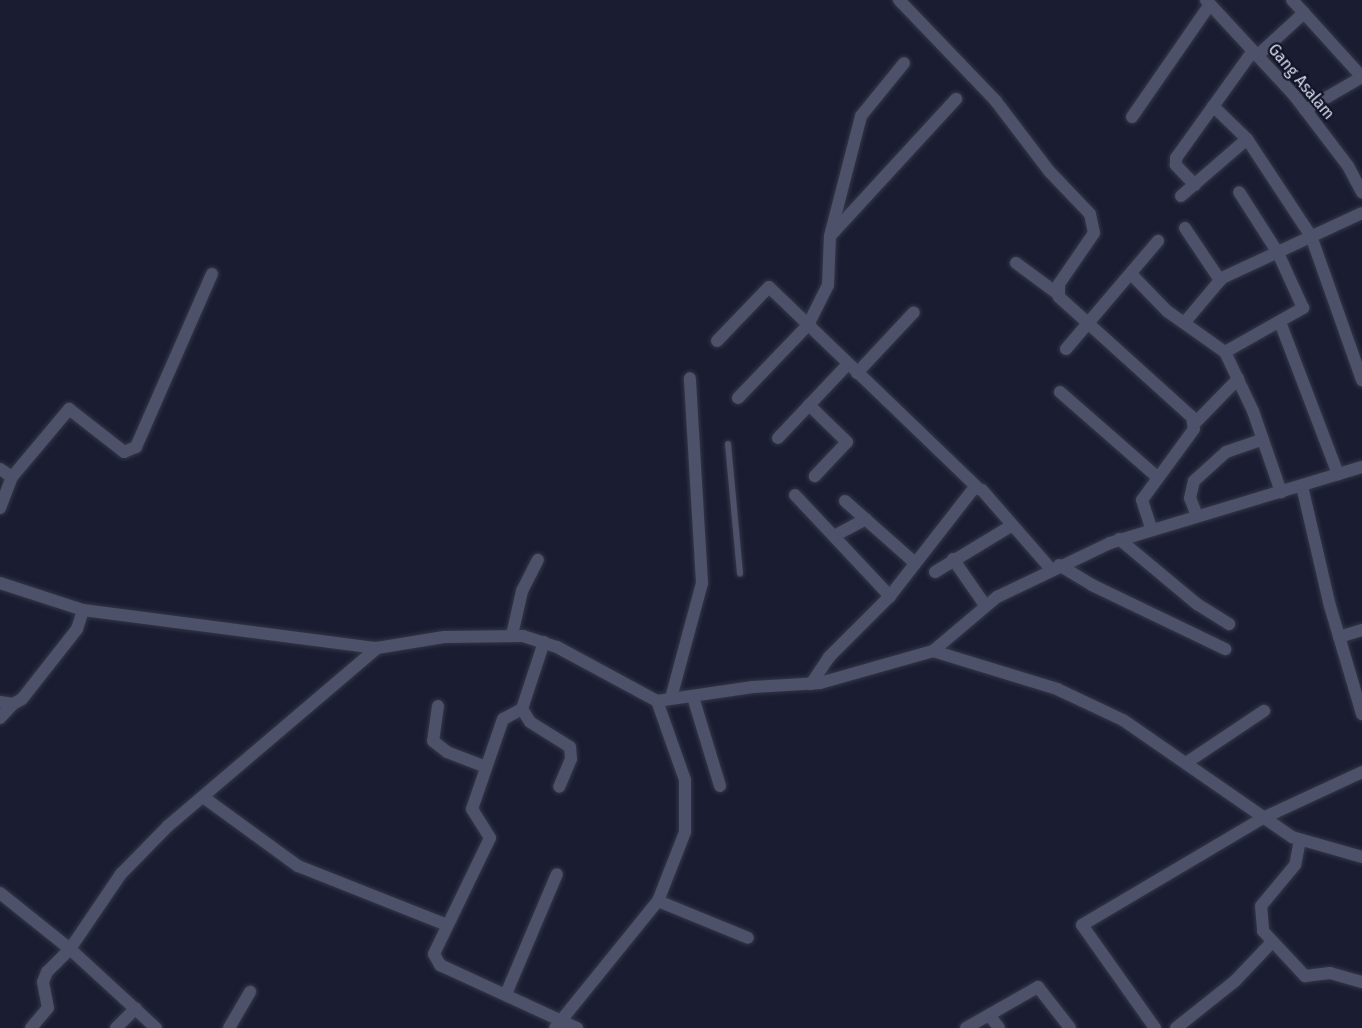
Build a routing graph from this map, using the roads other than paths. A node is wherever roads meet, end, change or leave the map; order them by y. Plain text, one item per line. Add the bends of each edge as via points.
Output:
1 (899, 0) edge
2 (1292, 0) edge
3 (1207, 3) edge
4 (1304, 13) junction
5 (1255, 53) junction
6 (904, 63) dead end
7 (1362, 77) edge
8 (956, 99) dead end
9 (1213, 106) junction
10 (1305, 110) junction
11 (1132, 117) dead end
12 (1247, 139) junction
13 (1195, 185) junction
14 (1239, 192) dead end
15 (1362, 192) edge
16 (1181, 196) dead end
17 (1362, 213) edge
18 (1185, 228) dead end
19 (830, 236) junction
20 (1311, 236) junction
21 (1158, 242) dead end
22 (1278, 253) junction
23 (1016, 263) dead end
24 (212, 274) dead end
25 (1132, 275) junction
26 (1220, 280) junction
27 (1058, 294) junction
28 (914, 312) dead end
29 (1185, 322) junction
30 (1280, 322) junction
31 (808, 325) junction
32 (1088, 326) junction
33 (717, 341) dead end
34 (1066, 349) dead end
35 (1225, 352) junction
36 (852, 369) junction
37 (690, 378) dead end
38 (1238, 379) junction
39 (1362, 380) edge
40 (1060, 392) dead end
41 (738, 398) dead end
42 (809, 405) junction
43 (1195, 423) junction
44 (777, 438) dead end
45 (1263, 439) junction
46 (728, 444) dead end
47 (1362, 467) edge
48 (0, 469) edge
49 (1338, 474) junction
50 (814, 476) dead end
51 (1156, 476) junction
52 (12, 477) junction
53 (1302, 486) junction
54 (977, 487) junction
55 (1281, 492) junction
56 (795, 495) dead end
57 (845, 501) dead end
58 (0, 508) edge
59 (1197, 516) junction
60 (866, 519) junction
61 (1011, 526) junction
62 (1151, 528) junction
63 (834, 536) junction
64 (1119, 539) junction
65 (953, 559) junction
66 (538, 560) dead end
67 (914, 562) junction
68 (1055, 567) junction
69 (935, 572) dead end
70 (740, 573) dead end
71 (0, 583) edge
72 (890, 596) junction
73 (985, 605) junction
74 (83, 610) junction
75 (1229, 624) dead end
76 (1362, 630) edge
77 (512, 634) junction
78 (1339, 637) junction
79 (544, 642) junction
80 (377, 648) junction
81 (1225, 650) dead end
82 (933, 651) junction
83 (811, 684) junction
84 (693, 697) junction
85 (671, 698) junction
86 (657, 701) junction
87 (0, 702) edge
88 (13, 704) junction
89 (438, 706) dead end
90 (522, 709) junction
91 (1264, 711) dead end
92 (1362, 714) edge
93 (0, 718) edge
94 (1186, 763) junction
95 (486, 767) junction
96 (1362, 772) edge
97 (720, 786) dead end
98 (559, 787) dead end
99 (202, 797) junction
100 (1263, 818) junction
101 (1300, 840) junction
102 (1362, 857) edge
103 (558, 874) dead end
104 (0, 893) edge
105 (658, 901) junction
106 (447, 925) junction
107 (748, 938) dead end
108 (1272, 942) junction
109 (70, 949) junction
110 (1362, 982) edge
111 (250, 992) dead end
112 (506, 994) junction
113 (136, 1008) junction
114 (989, 1015) junction
115 (557, 1023) edge
116 (31, 1028) edge
117 (116, 1028) edge
118 (156, 1028) edge
119 (229, 1028) edge
120 (577, 1028) edge
121 (966, 1028) edge
122 (999, 1028) edge
123 (1070, 1028) edge
124 (1155, 1028) edge
125 (1176, 1028) edge

1 - 27 street via 995,100 1049,171 1090,214 1094,233 1059,284
2 - 4 street
3 - 5 street, Gang Asalam
3 - 11 street
4 - 5 street
4 - 7 street
5 - 9 street
5 - 10 street, Gang Asalam
6 - 19 street via 861,116
7 - 10 street
8 - 19 street
9 - 12 street
9 - 13 street via 1175,160
10 - 15 street, Gang Asalam via 1348,166
12 - 13 street
12 - 20 street
13 - 16 street
14 - 22 street
17 - 20 street
18 - 26 street
19 - 31 street via 828,285
20 - 22 street
20 - 39 street
21 - 25 street
22 - 26 street
22 - 30 street via 1303,307
23 - 27 street
24 - 52 street via 136,447 124,452 69,409
25 - 29 street
25 - 32 street
26 - 29 street
27 - 32 street
28 - 36 street
29 - 35 street
30 - 35 street
30 - 49 street
31 - 33 street via 769,287
31 - 36 street
31 - 41 street
32 - 34 street
32 - 43 street via 1189,412
35 - 38 street
36 - 42 street
36 - 54 street
37 - 85 street via 702,583
38 - 43 street
38 - 45 street
40 - 51 street
42 - 44 street
42 - 50 street via 848,442
43 - 51 street via 1189,437
45 - 55 street
45 - 59 street via 1226,452 1194,482 1190,498
46 - 70 lane
47 - 49 street
48 - 52 street
49 - 53 street
51 - 62 street via 1141,502
52 - 58 street
53 - 55 street
53 - 78 street
54 - 61 street
54 - 67 street
55 - 59 street
56 - 63 street
57 - 60 street
59 - 62 street
60 - 63 street
60 - 67 street
61 - 65 street
61 - 68 street
62 - 64 street
63 - 72 street
64 - 68 street
64 - 75 street via 1197,604
65 - 69 street
65 - 73 street
66 - 77 street via 522,591
67 - 72 street
68 - 73 street
68 - 81 street
71 - 74 street
72 - 83 street via 830,657
73 - 82 street
74 - 80 street
74 - 88 street via 77,629 22,699
76 - 78 street
77 - 79 street
77 - 80 street via 444,637
78 - 92 street
79 - 86 street
79 - 90 street
80 - 99 street
82 - 83 street
82 - 94 street via 1057,689 1123,720
83 - 84 street via 753,687
84 - 85 street
84 - 97 street
85 - 86 street
86 - 105 street via 684,780 687,809 685,832
87 - 88 street
88 - 93 street
89 - 95 street via 433,741 447,752
90 - 95 street via 503,719
90 - 98 street via 530,722 570,747 571,759
91 - 94 street
94 - 100 street
95 - 106 street via 472,809 489,838
96 - 100 street
99 - 106 street via 298,866
99 - 109 street via 121,874
100 - 101 street
100 - 124 street via 1082,925
101 - 102 street
101 - 108 street via 1295,865 1259,912 1263,931
103 - 112 street
104 - 109 street
105 - 107 street
105 - 115 street
106 - 112 street via 434,954 436,962
108 - 110 street via 1305,976 1330,973
108 - 125 street via 1235,981
109 - 113 street
109 - 116 street via 47,972 43,982 48,1008
111 - 119 street
112 - 115 street
113 - 117 street
113 - 118 street
114 - 121 street
114 - 122 street
114 - 123 street via 1038,987
115 - 120 street

